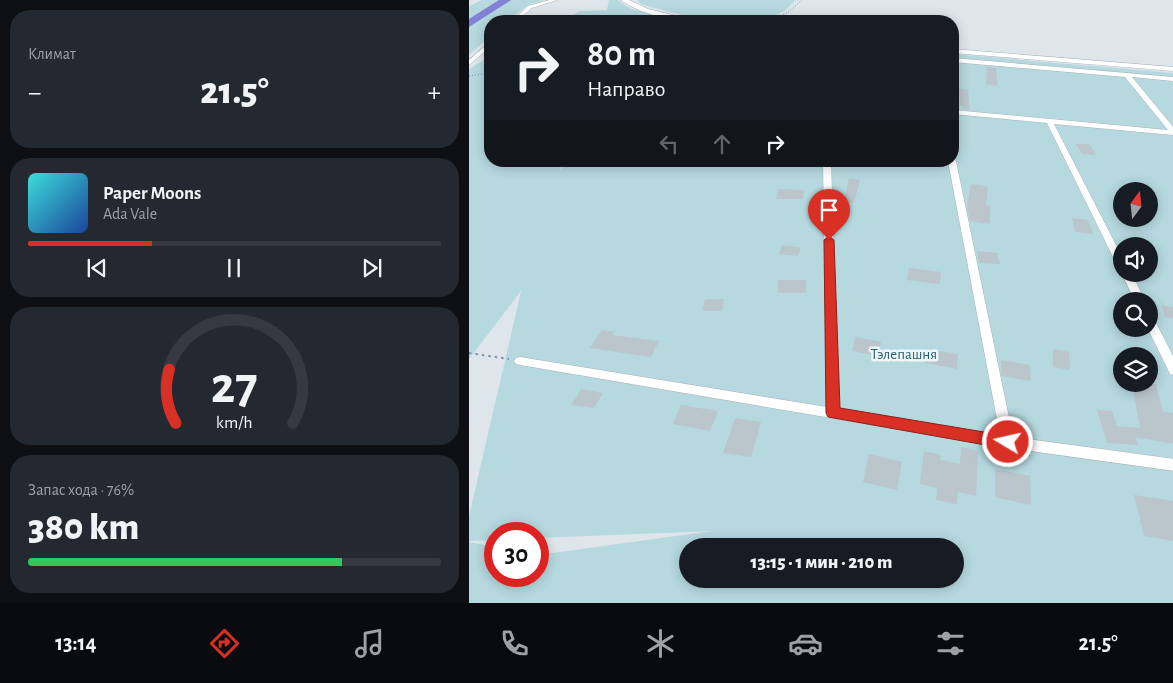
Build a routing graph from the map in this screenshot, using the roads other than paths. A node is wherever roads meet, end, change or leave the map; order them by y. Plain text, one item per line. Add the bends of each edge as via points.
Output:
1 (555, 0) edge
2 (624, 0) edge
3 (521, 15) edge
4 (668, 15) edge
5 (484, 49) edge
6 (959, 51) edge
7 (959, 61) edge
8 (469, 63) edge
9 (1173, 69) edge
10 (1127, 75) junction
11 (1173, 79) edge
12 (959, 113) edge
13 (1050, 122) junction
14 (1173, 133) edge
15 (827, 167) edge
16 (953, 167) edge
17 (1113, 246) edge
18 (1157, 337) edge
19 (520, 361) road end
20 (1173, 371) edge
21 (833, 413) junction
22 (1008, 442) junction
23 (1173, 465) edge

1 - 3 street via 530,7
2 - 4 street
5 - 8 street
6 - 9 street
7 - 10 street
10 - 11 street
10 - 14 street
12 - 13 street
13 - 14 street
13 - 17 street
15 - 21 street
16 - 22 street
18 - 20 street
19 - 21 street
21 - 22 street
22 - 23 street

